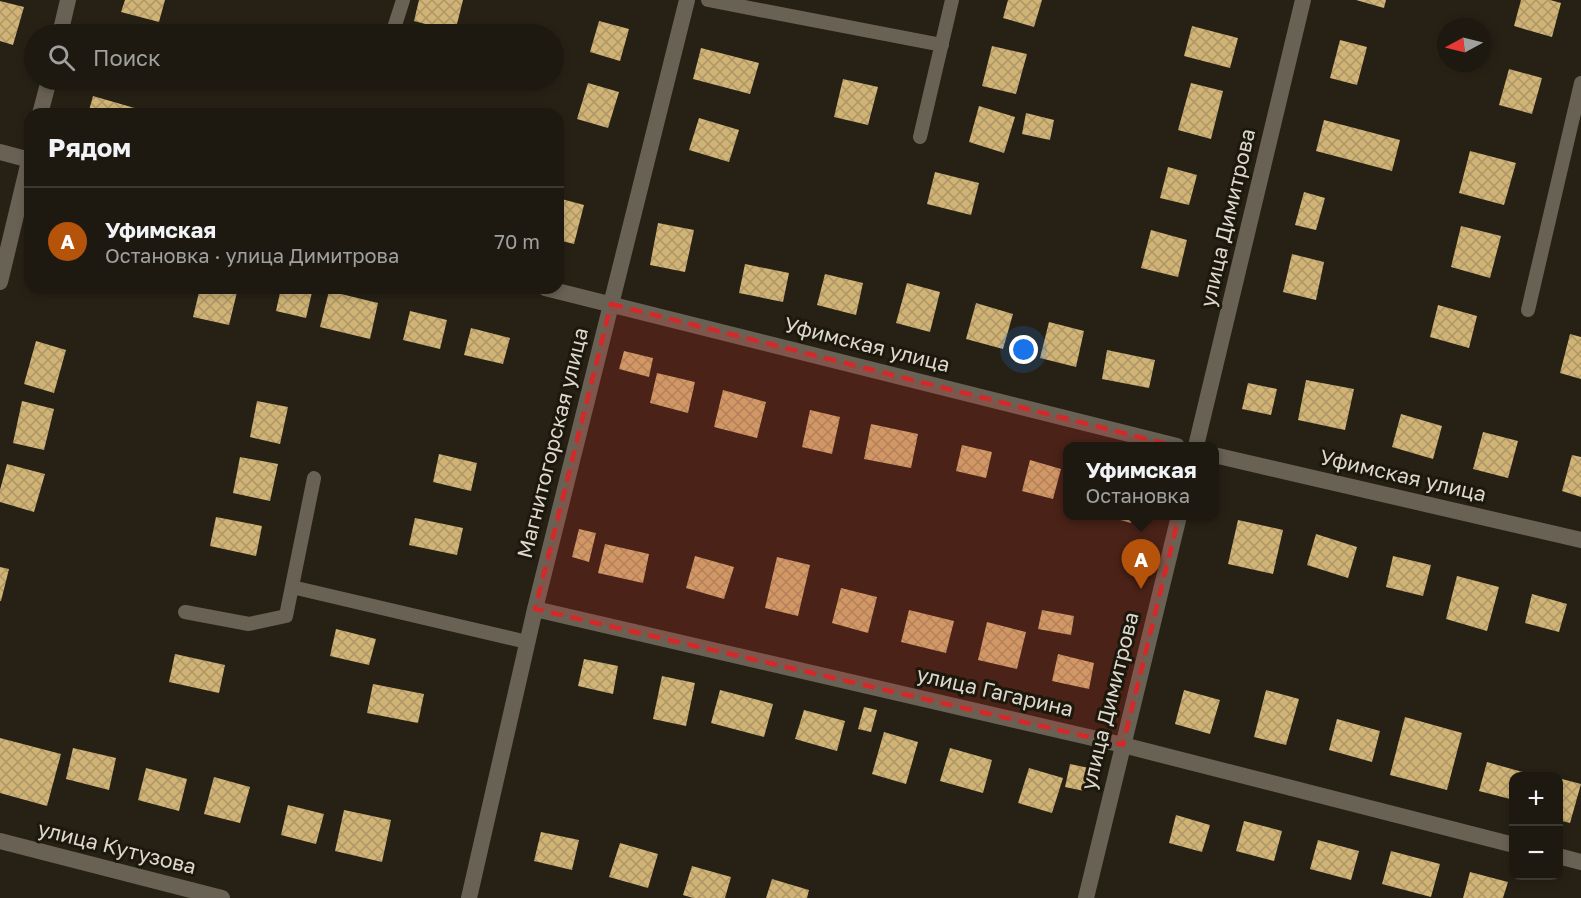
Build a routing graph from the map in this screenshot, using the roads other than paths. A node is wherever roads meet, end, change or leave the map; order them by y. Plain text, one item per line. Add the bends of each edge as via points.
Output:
1 (68, 0) edge
2 (403, 0) edge
3 (687, 0) edge
4 (708, 0) edge
5 (952, 0) edge
6 (1303, 0) edge
7 (62, 24) edge
8 (396, 24) edge
9 (942, 45) junction
10 (1581, 83) edge
11 (46, 90) edge
12 (42, 108) edge
13 (920, 137) dead end
14 (0, 152) edge
15 (24, 158) edge
16 (24, 184) edge
17 (0, 282) edge
18 (564, 293) edge
19 (611, 304) junction
20 (1527, 310) dead end
21 (1157, 442) edge
22 (1197, 442) edge
23 (1219, 456) edge
24 (314, 478) dead end
25 (1178, 520) edge
26 (1581, 540) edge
27 (292, 587) junction
28 (535, 609) junction
29 (185, 612) dead end
30 (527, 642) junction
31 (1123, 745) junction
32 (0, 841) edge
33 (1509, 843) edge
34 (1563, 857) edge
35 (1581, 862) edge
36 (222, 898) edge
37 (469, 898) edge
38 (1086, 898) edge

1 - 7 street
2 - 8 lane
3 - 19 street, Магнитогорская улица
4 - 9 lane
5 - 9 lane
6 - 22 street, улица Димитрова
9 - 13 lane
10 - 20 lane
11 - 12 street
14 - 15 street
16 - 17 street
18 - 19 street, Уфимская улица
19 - 21 street, Уфимская улица
19 - 28 street, Магнитогорская улица
23 - 26 street, Уфимская улица
24 - 27 lane
25 - 31 street, улица Димитрова
27 - 29 lane via 286,616 249,624
27 - 30 lane
28 - 30 street, Магнитогорская улица
28 - 31 street, улица Гагарина
30 - 37 street, Магнитогорская улица
31 - 33 street, улица Гагарина
31 - 38 street, улица Димитрова
32 - 36 street, улица Кутузова
34 - 35 street

